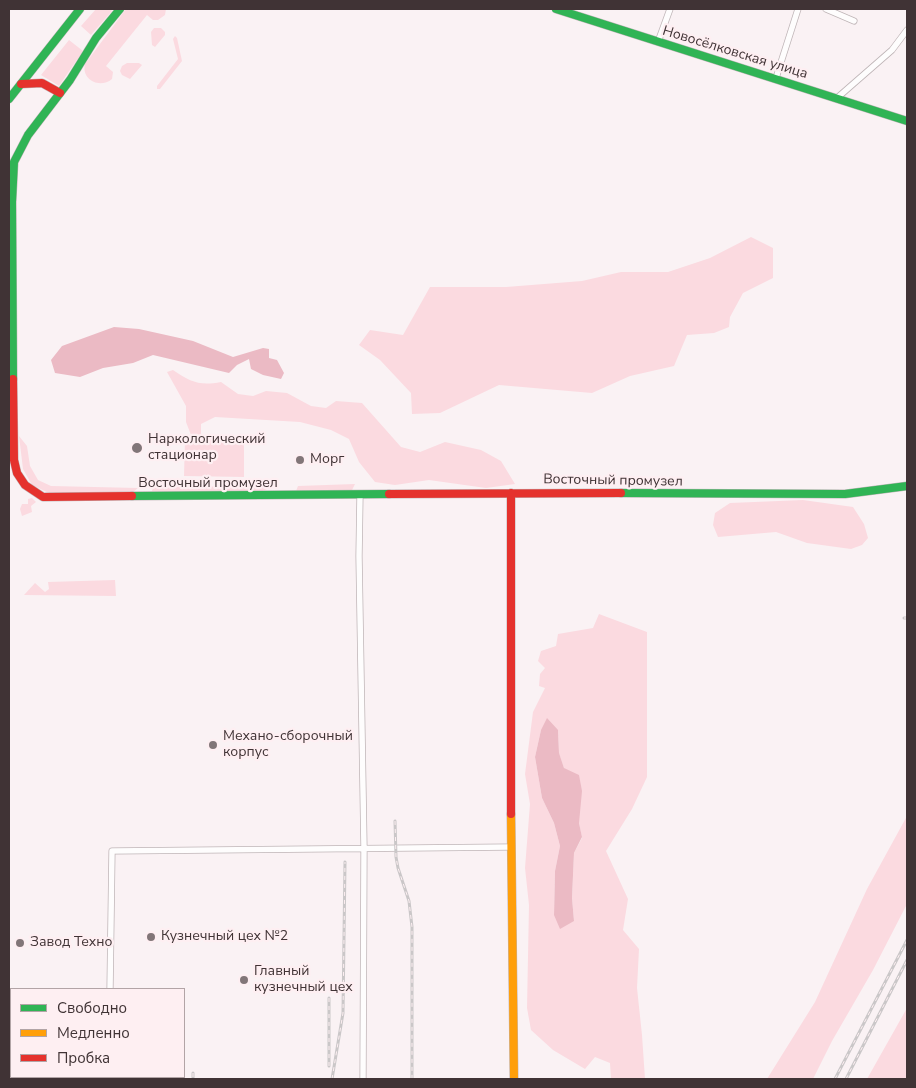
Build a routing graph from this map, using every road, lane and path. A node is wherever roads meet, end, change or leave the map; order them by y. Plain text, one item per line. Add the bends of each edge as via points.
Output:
1 (80, 9) edge
2 (120, 9) edge
3 (556, 9) edge
4 (670, 9) edge
5 (798, 9) edge
6 (826, 9) edge
7 (854, 21) dead end
8 (907, 30) edge
9 (658, 42) junction
10 (776, 78) junction
11 (21, 84) junction
12 (60, 93) junction
13 (838, 98) junction
14 (9, 99) edge
15 (907, 121) edge
16 (907, 486) edge
17 (511, 493) junction
18 (360, 495) junction
19 (511, 847) junction
20 (364, 848) junction
21 (110, 988) edge
22 (364, 1079) edge
23 (514, 1079) edge

1 - 11 main road
2 - 12 main road, Восточный промузел via 96,38
3 - 9 main road, Новосёлковская улица
4 - 9 street
5 - 10 street
6 - 7 street
8 - 13 street via 892,50
9 - 10 main road, Новосёлковская улица
10 - 13 main road, Новосёлковская улица
11 - 12 main road via 41,82
11 - 14 main road
12 - 18 main road, Восточный промузел via 28,135 14,162 13,452 20,481 34,494 43,497
13 - 15 main road, Новосёлковская улица
16 - 17 main road, Восточный промузел via 845,494
17 - 18 main road, Восточный промузел
17 - 19 main road
18 - 20 street
19 - 20 street
19 - 23 main road
20 - 21 street via 112,851
20 - 22 street

